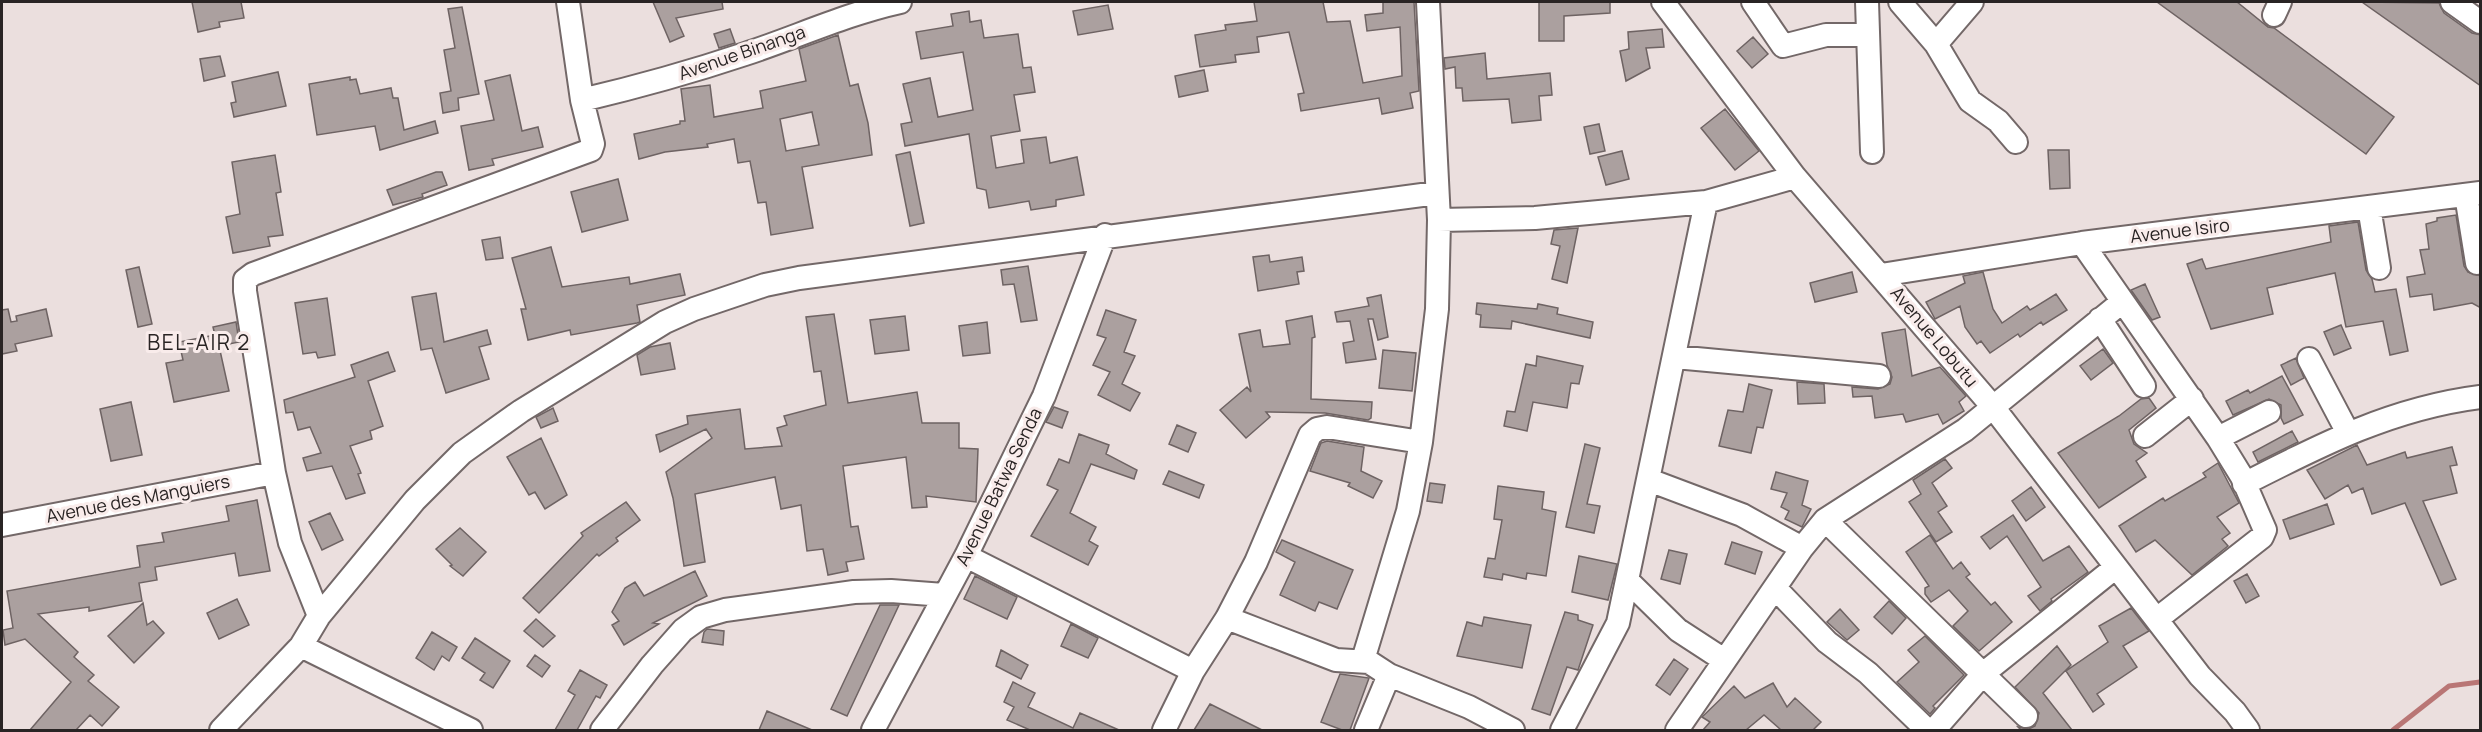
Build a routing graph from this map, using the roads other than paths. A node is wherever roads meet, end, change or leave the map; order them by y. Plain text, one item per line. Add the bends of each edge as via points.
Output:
1 (568, 2) edge
2 (900, 2) edge
3 (1428, 2) edge
4 (1663, 2) edge
5 (1753, 2) edge
6 (1867, 2) edge
7 (1900, 2) edge
8 (1972, 2) edge
9 (2452, 2) edge
10 (2481, 22) edge
11 (1866, 35) junction
12 (1936, 44) junction
13 (582, 100) junction
14 (2016, 142) dead end
15 (1872, 152) dead end
16 (1795, 177) junction
17 (1437, 193) junction
18 (2473, 194) edge
19 (1706, 202) junction
20 (2369, 207) junction
21 (1439, 220) junction
22 (1105, 235) junction
23 (2082, 243) junction
24 (2481, 262) edge
25 (2379, 268) dead end
26 (1881, 275) junction
27 (2122, 302) junction
28 (2100, 319) junction
29 (1675, 357) junction
30 (2309, 359) dead end
31 (1879, 376) dead end
32 (2144, 386) dead end
33 (2481, 397) edge
34 (2192, 399) junction
35 (1993, 407) junction
36 (2269, 412) dead end
37 (2348, 433) junction
38 (2145, 436) dead end
39 (2218, 438) junction
40 (1421, 442) junction
41 (274, 473) junction
42 (1649, 480) junction
43 (2244, 484) junction
44 (1826, 520) junction
45 (2, 525) edge
46 (1802, 548) junction
47 (966, 556) junction
48 (2116, 567) junction
49 (1627, 579) junction
50 (1774, 588) junction
51 (944, 595) junction
52 (319, 616) junction
53 (1227, 618) junction
54 (2157, 619) junction
55 (301, 646) junction
56 (1363, 660) junction
57 (1724, 660) junction
58 (1193, 671) junction
59 (1984, 673) junction
60 (1389, 675) junction
61 (2026, 716) dead end
62 (221, 730) edge
63 (471, 730) edge
64 (602, 730) edge
65 (873, 730) edge
66 (1164, 730) edge
67 (1366, 730) edge
68 (1513, 730) edge
69 (1562, 730) edge
70 (1677, 730) edge
71 (1927, 730) edge
72 (1934, 730) edge
73 (2248, 730) edge

1 - 13 street
2 - 13 street, Avenue Binanga via 857,12 736,57 642,86
3 - 17 street
4 - 16 street, Avenue Lobutu
5 - 11 street via 1783,46 1826,35
6 - 11 street
7 - 12 street
8 - 12 street
9 - 10 street
11 - 15 street
12 - 14 street via 1970,101 1998,121
13 - 41 street via 593,144 591,150 248,276 244,291
16 - 19 street
16 - 26 street, Avenue Lobutu
17 - 21 street
17 - 22 street
18 - 20 street, Avenue Isiro
18 - 24 street via 2477,263
19 - 21 street via 1535,218
19 - 29 street
20 - 23 street, Avenue Isiro
20 - 25 street
21 - 40 street via 1437,309
22 - 47 street, Avenue Batwa Senda via 1044,396
22 - 52 street via 799,278 765,285 665,322 521,411 462,453 415,500
23 - 26 street, Avenue Isiro
23 - 27 street
26 - 35 street, Avenue Lobutu
27 - 28 street
27 - 34 street
28 - 32 street
28 - 35 street
29 - 31 street
29 - 42 street
30 - 37 street
33 - 37 street via 2410,410
34 - 38 street
34 - 39 street
35 - 44 street via 1965,430
35 - 48 street, Avenue Lobutu
36 - 39 street
37 - 43 street
39 - 43 street
40 - 53 street via 1327,427 1313,432 1305,443 1268,537
40 - 56 street via 1408,511
41 - 45 street, Avenue des Manguiers
41 - 52 street via 290,543
42 - 46 street via 1742,515
42 - 49 street
43 - 54 street via 2263,523 2262,537
44 - 46 street
44 - 59 street
46 - 50 street
47 - 51 street, Avenue Batwa Senda
47 - 58 street
48 - 54 street, Avenue Lobutu
48 - 59 street
49 - 57 street via 1678,630
49 - 69 street via 1613,635
50 - 57 street
50 - 71 street via 1827,642 1868,673
51 - 64 street via 854,592 725,610 701,617 683,630 652,665
51 - 65 street, Avenue Batwa Senda
52 - 55 street
53 - 56 street via 1336,660
53 - 58 street
54 - 73 street, Avenue Lobutu
55 - 62 street
55 - 63 street
56 - 60 street
57 - 70 street
58 - 66 street
59 - 61 street
59 - 72 street
60 - 67 street
60 - 68 street

